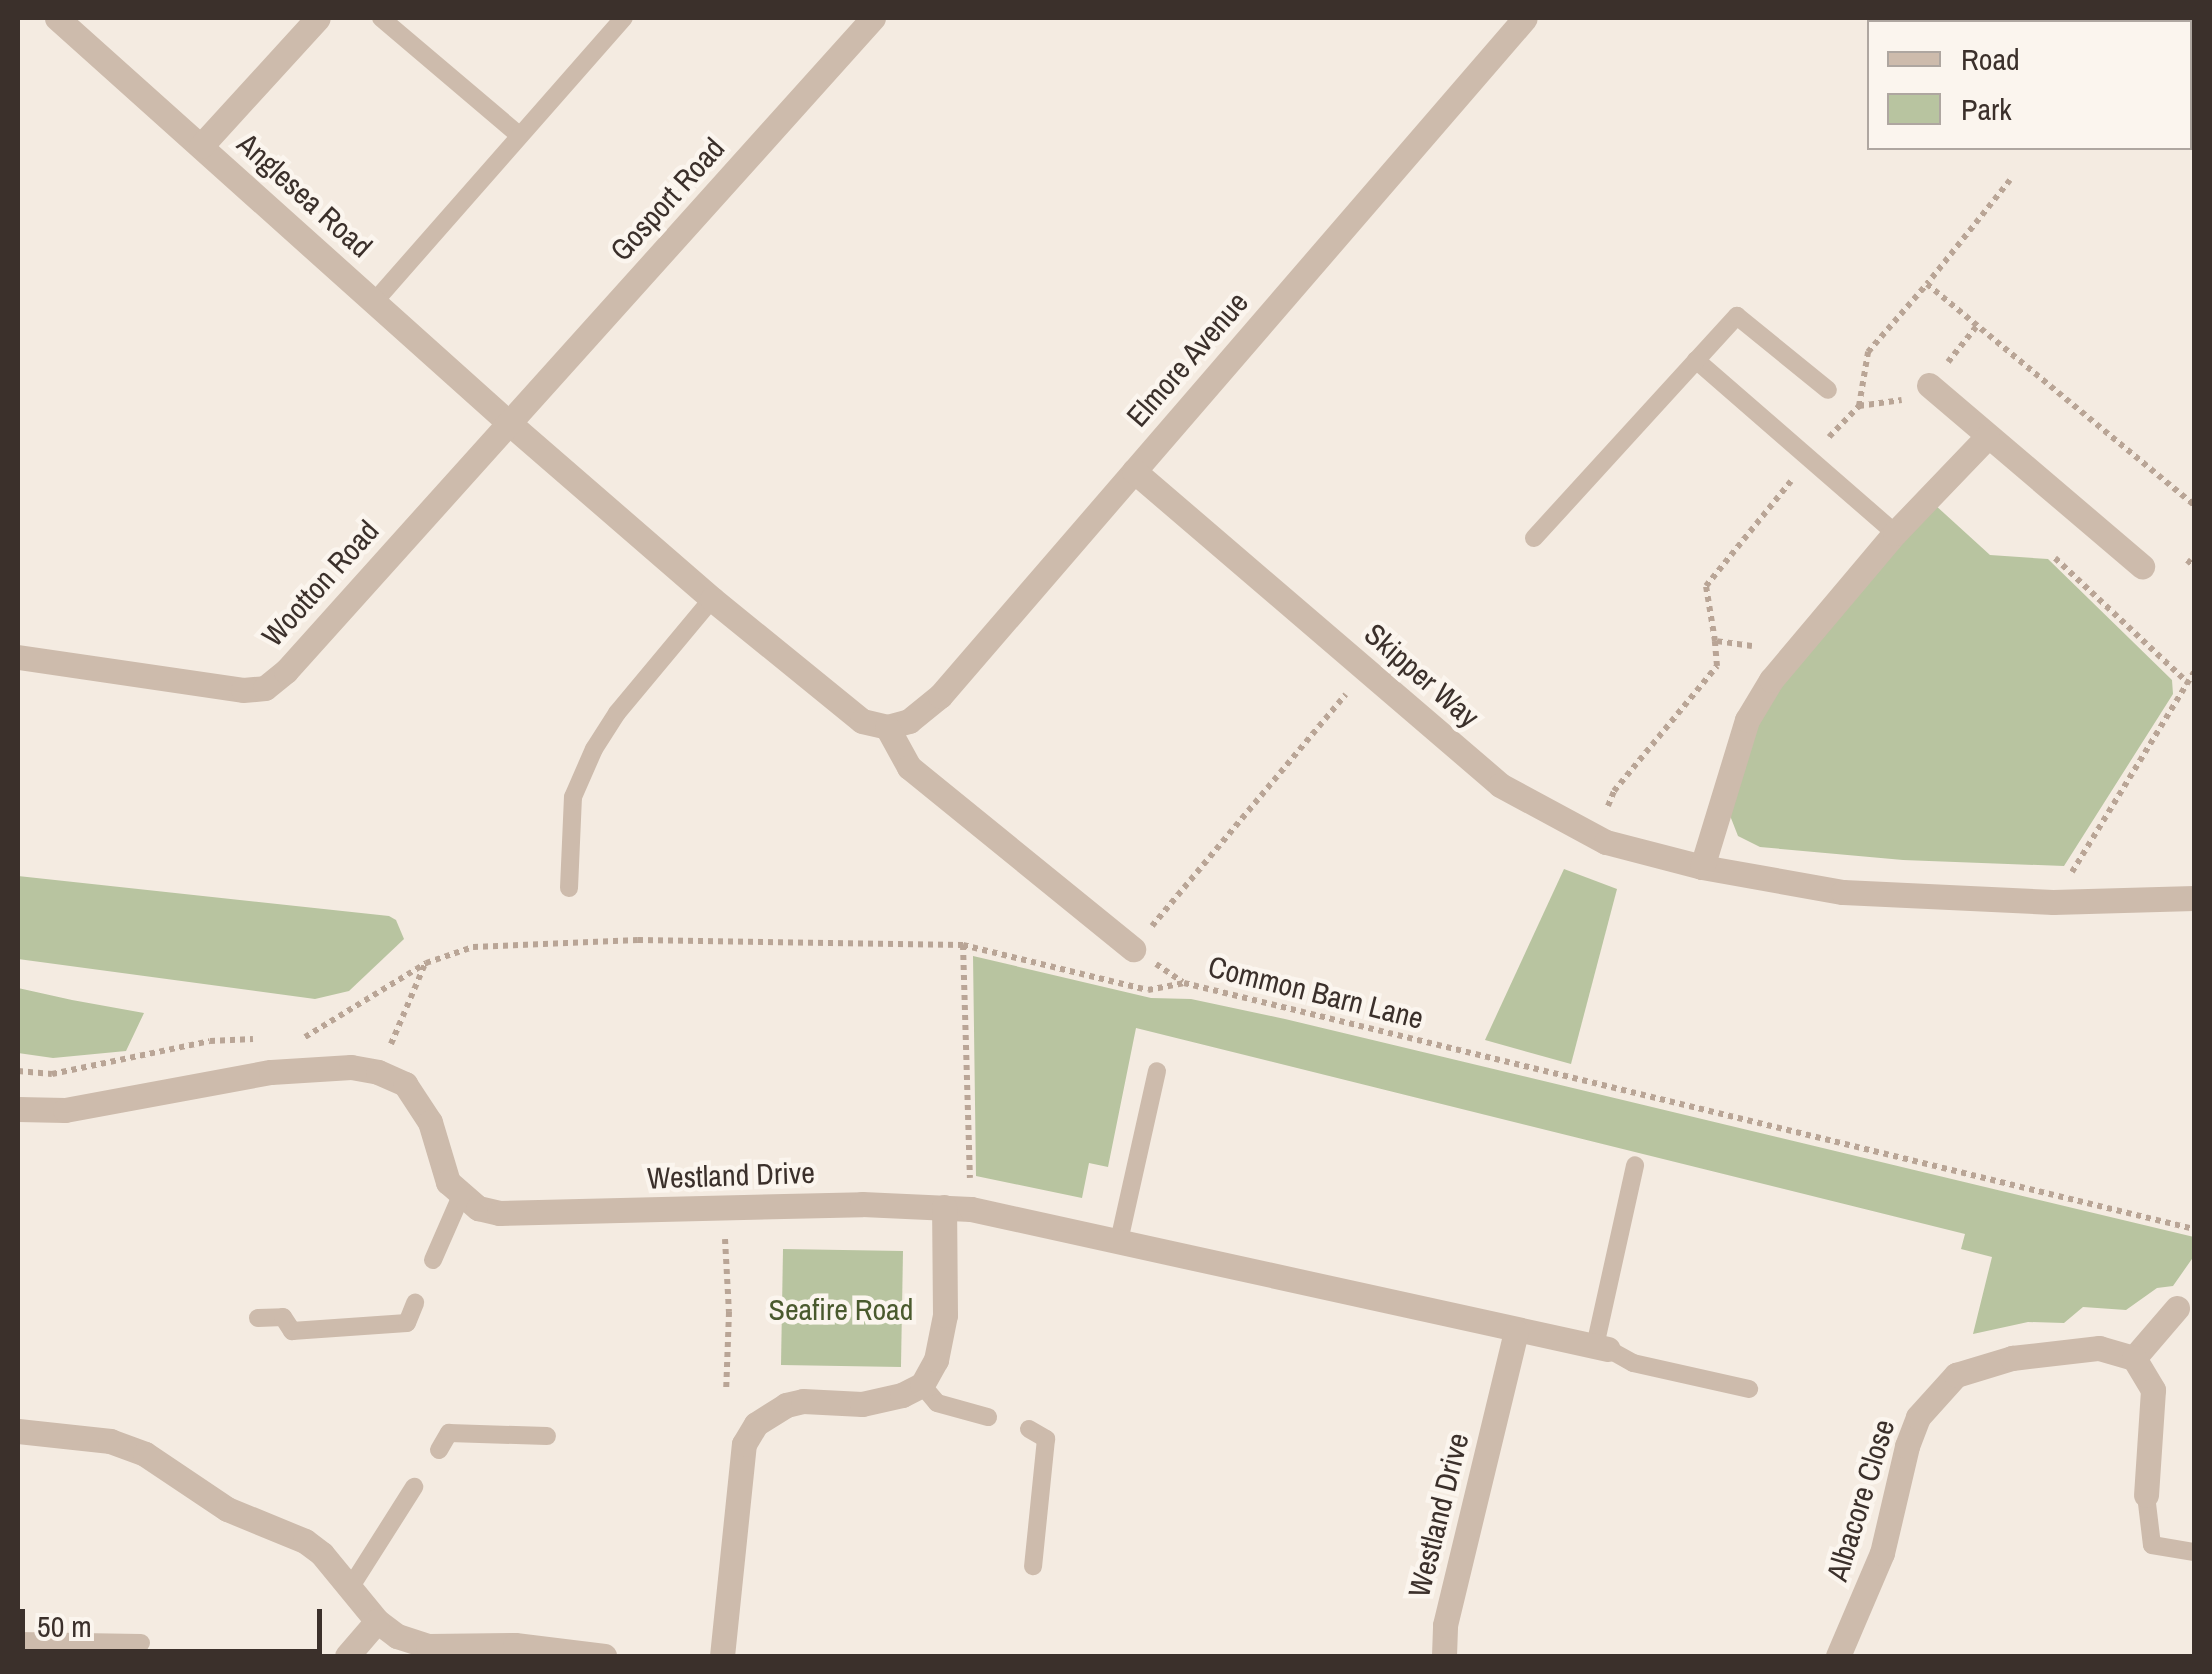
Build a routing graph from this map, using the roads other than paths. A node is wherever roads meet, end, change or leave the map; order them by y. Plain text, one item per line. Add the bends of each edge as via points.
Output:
1 (57, 18) edge
2 (318, 18) edge
3 (381, 18) edge
4 (624, 18) edge
5 (873, 18) edge
6 (1525, 18) edge
7 (519, 136) junction
8 (201, 146) junction
9 (375, 301) junction
10 (1696, 360) junction
11 (1929, 385) dead end
12 (1828, 390) dead end
13 (509, 424) junction
14 (1987, 437) junction
15 (1134, 471) junction
16 (1895, 533) junction
17 (1534, 538) dead end
18 (2142, 566) dead end
19 (712, 598) junction
20 (18, 657) edge
21 (887, 728) junction
22 (1702, 866) junction
23 (569, 888) dead end
24 (2194, 898) edge
25 (1133, 949) road end
26 (1157, 1072) dead end
27 (18, 1108) edge
28 (1634, 1165) dead end
29 (460, 1196) junction
30 (944, 1208) junction
31 (1119, 1242) junction
32 (433, 1260) dead end
33 (415, 1303) dead end
34 (2176, 1308) dead end
35 (258, 1318) dead end
36 (1516, 1331) junction
37 (1601, 1348) junction
38 (2134, 1358) junction
39 (922, 1385) junction
40 (1749, 1389) dead end
41 (988, 1417) dead end
42 (1029, 1429) dead end
43 (18, 1431) edge
44 (548, 1436) dead end
45 (438, 1450) dead end
46 (414, 1486) dead end
47 (2146, 1496) joint
48 (2194, 1552) edge
49 (1033, 1566) dead end
50 (350, 1588) junction
51 (376, 1621) junction
52 (18, 1640) edge
53 (141, 1643) dead end
54 (348, 1656) edge
55 (604, 1656) edge
56 (722, 1656) edge
57 (1444, 1656) edge
58 (1838, 1656) edge

1 - 8 street, Anglesea Road
2 - 8 street
3 - 7 lane
4 - 7 lane
5 - 13 street, Gosport Road
6 - 15 street, Elmore Avenue
7 - 9 lane
8 - 9 street, Anglesea Road
9 - 13 street, Anglesea Road
10 - 12 lane via 1737,316
10 - 16 lane
10 - 17 lane
11 - 14 street
13 - 19 street
13 - 20 street, Wootton Road via 264,688
14 - 16 street
14 - 18 street
15 - 21 street, Elmore Avenue via 940,696 910,720
15 - 22 street, Skipper Way via 1500,785 1597,838
16 - 22 street via 1771,680 1747,720
19 - 21 street via 862,721
19 - 23 lane via 594,749 573,797
21 - 25 street via 909,767
22 - 24 street, Skipper Way via 1843,892 2053,902
26 - 31 lane
27 - 29 street via 65,1110 271,1072 378,1072 406,1084 419,1099 448,1182
28 - 37 lane
29 - 30 street, Westland Drive via 500,1213
29 - 32 lane
30 - 31 street, Westland Drive
30 - 39 street via 945,1315 936,1360
31 - 36 street, Westland Drive
33 - 35 lane via 407,1322 292,1330 282,1317
34 - 38 street
36 - 37 street, Westland Drive
36 - 57 street, Westland Drive via 1445,1624
37 - 40 lane via 1633,1363
38 - 47 street via 2153,1390
38 - 58 street, Albacore Close via 2099,1348 2012,1358 1956,1375 1936,1392 1906,1446 1882,1553
39 - 41 lane via 937,1403
39 - 56 street via 862,1404 786,1405 756,1424 739,1472
42 - 49 lane via 1046,1439
43 - 50 street via 110,1441 144,1454 227,1509 305,1541
44 - 45 lane via 449,1433
46 - 50 lane
47 - 48 lane via 2152,1545
50 - 51 street
51 - 54 street
51 - 55 street via 428,1646 532,1646
52 - 53 lane

